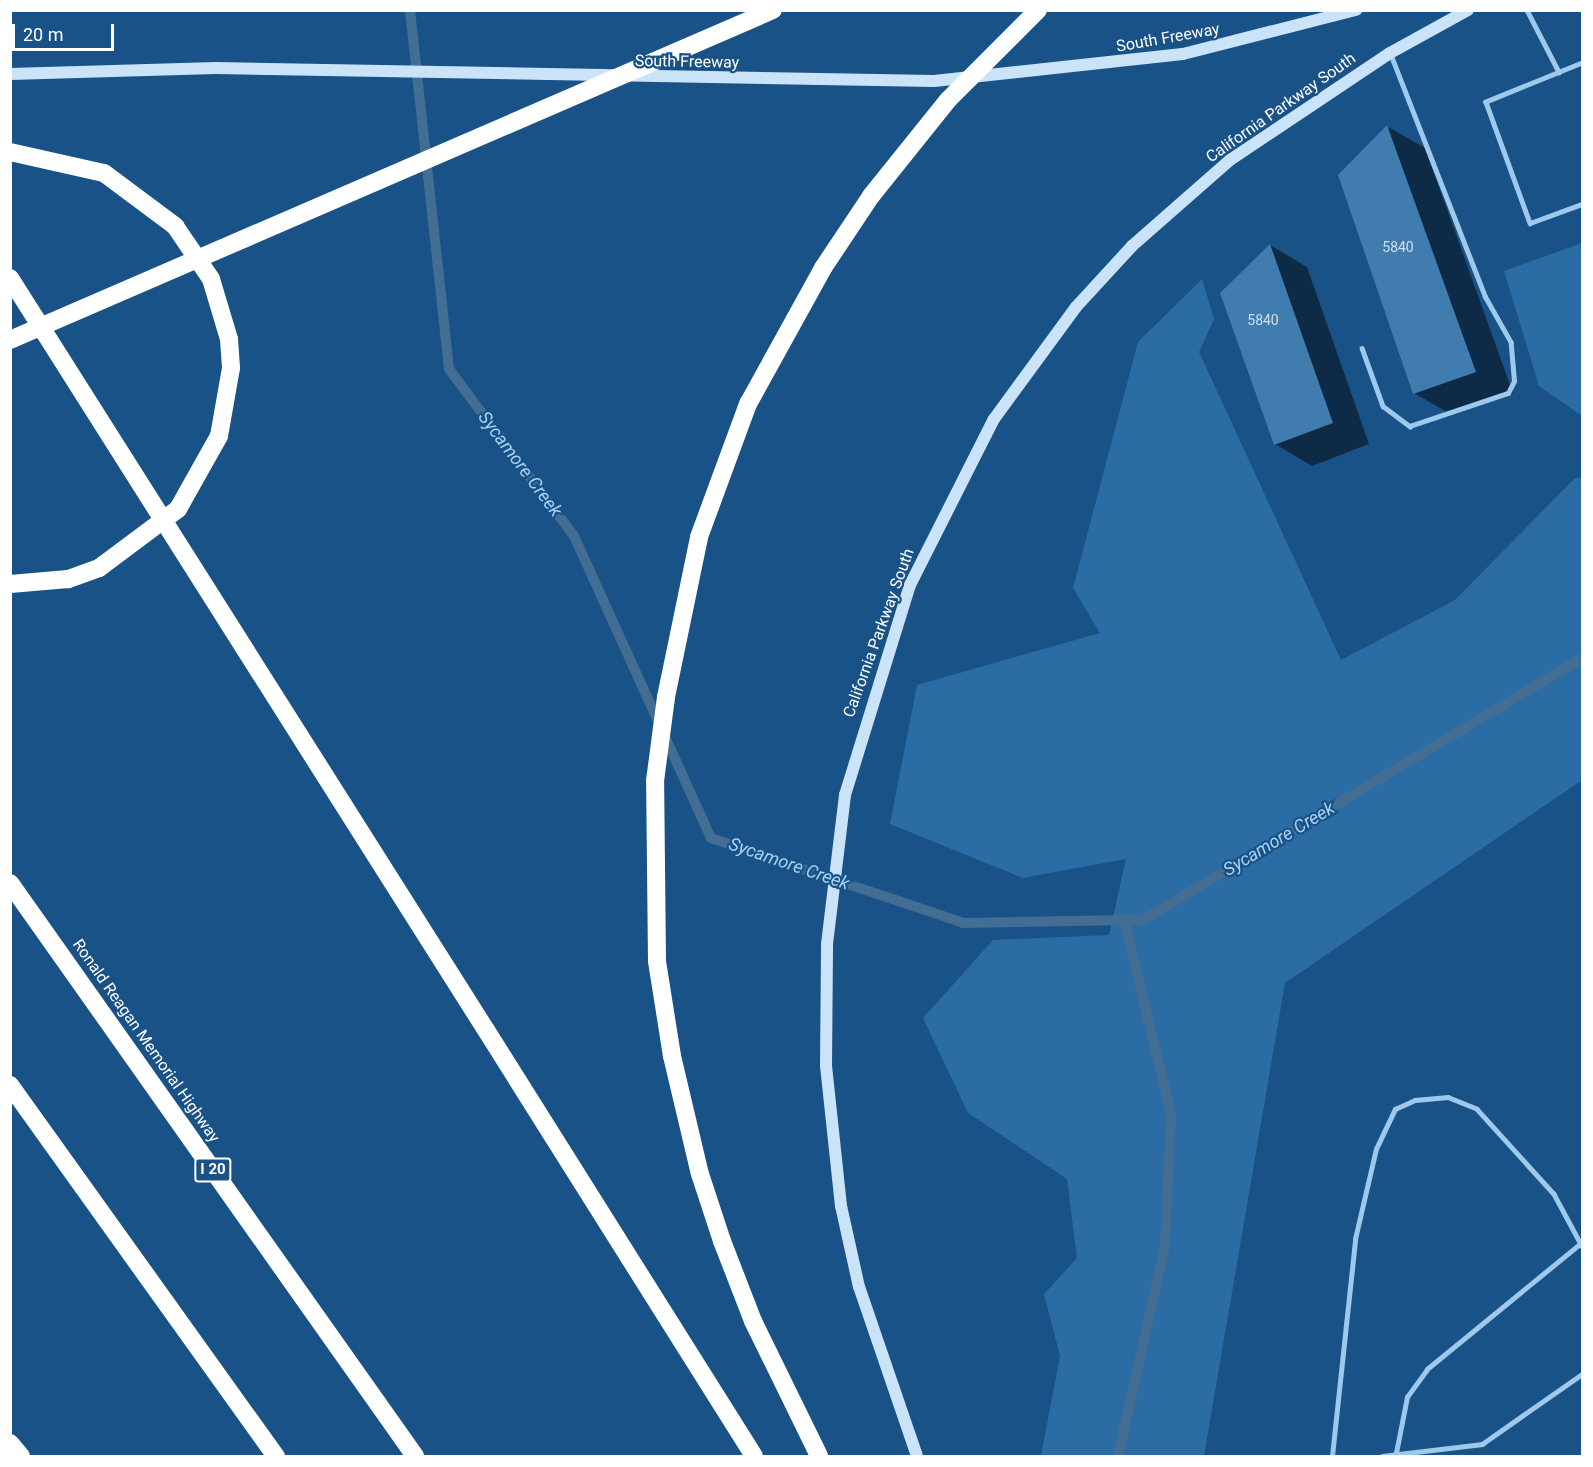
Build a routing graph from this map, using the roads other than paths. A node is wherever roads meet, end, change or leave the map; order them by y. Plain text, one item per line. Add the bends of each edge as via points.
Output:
1 (773, 10) edge
2 (1038, 10) edge
3 (1356, 10) edge
4 (1468, 10) edge
5 (1527, 10) edge
6 (1390, 53) junction
7 (1582, 63) edge
8 (1560, 72) junction
9 (10, 74) edge
10 (10, 152) edge
11 (1582, 204) edge
12 (10, 278) edge
13 (10, 340) edge
14 (1362, 348) dead end
15 (10, 584) edge
16 (10, 883) edge
17 (10, 1085) edge
18 (1582, 1244) edge
19 (1582, 1374) edge
20 (10, 1443) edge
21 (1396, 1453) junction
22 (21, 1456) edge
23 (276, 1456) edge
24 (415, 1456) edge
25 (754, 1456) edge
26 (819, 1456) edge
27 (917, 1456) edge
28 (1332, 1456) edge
29 (1383, 1456) edge

1 - 13 highway, bridge
2 - 26 highway, bridge via 948,100 871,196 823,268 748,404 699,537 666,697 655,781 657,961 672,1056 722,1241 753,1321
3 - 9 main road, South Freeway, bridge via 1183,54 1041,73 923,81 216,68
4 - 6 main road, California Parkway South
5 - 8 lane
6 - 14 lane via 1485,297 1511,343 1514,381 1508,393 1410,426 1383,406
6 - 27 main road, California Parkway South via 1230,160 1132,246 1076,307 994,418 910,585 845,795 833,865 826,1014 827,1087 841,1206 881,1364
7 - 8 lane
8 - 11 lane via 1485,102 1530,223
10 - 15 highway via 104,173 161,213 194,250 211,279 229,339 231,368 219,436 178,509 99,568 68,579
12 - 25 highway, bridge
16 - 24 highway, Ronald Reagan Memorial Highway / I 20
17 - 23 highway
18 - 21 lane via 1427,1369 1407,1397
18 - 28 lane via 1554,1194 1477,1109 1448,1097 1415,1100 1395,1109 1376,1149 1355,1239
19 - 21 lane via 1482,1444
20 - 22 highway
21 - 29 lane

